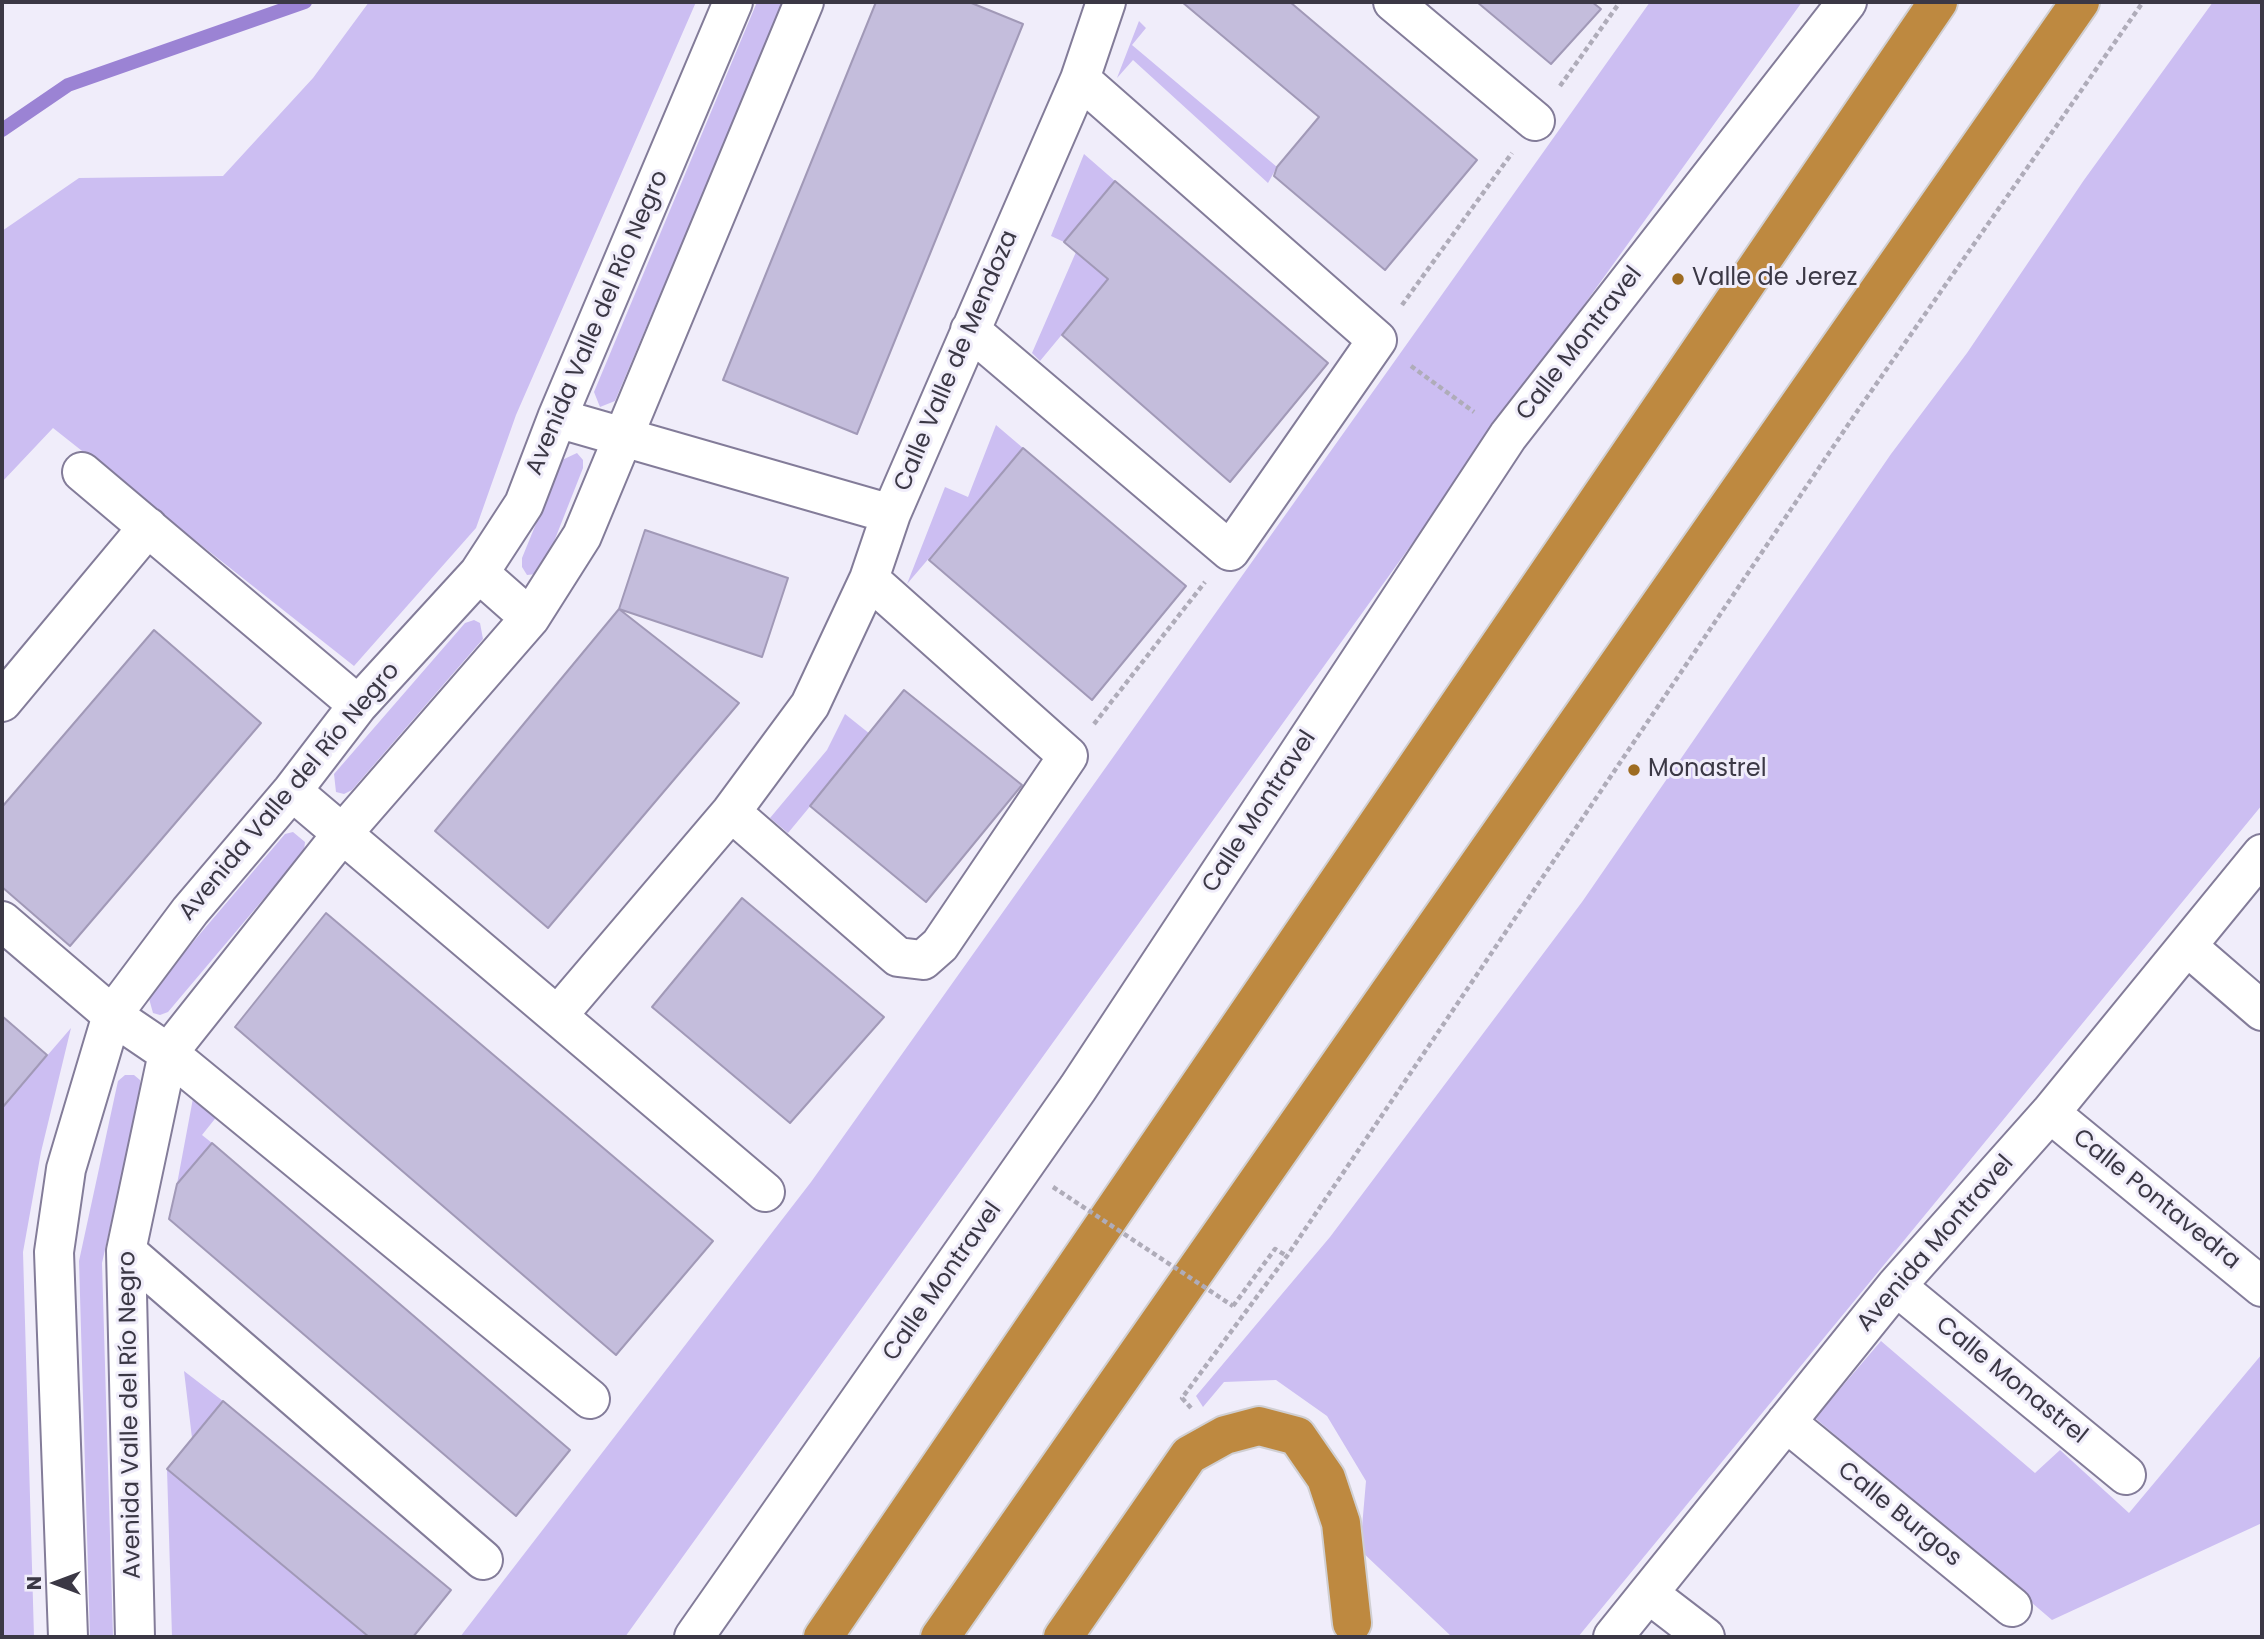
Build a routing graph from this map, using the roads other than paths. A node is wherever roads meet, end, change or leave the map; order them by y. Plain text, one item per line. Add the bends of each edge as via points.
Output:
1 (733, 2) edge
2 (804, 2) edge
3 (1107, 2) edge
4 (1393, 2) edge
5 (1847, 2) edge
6 (1938, 2) edge
7 (2080, 2) edge
8 (1080, 79) junction
9 (1535, 121) road end
10 (971, 330) junction
11 (557, 418) junction
12 (623, 437) junction
13 (82, 472) dead end
14 (891, 514) junction
15 (148, 527) junction
16 (479, 573) junction
17 (869, 579) junction
18 (530, 618) junction
19 (2, 702) edge
20 (358, 705) junction
21 (292, 791) junction
22 (731, 812) junction
23 (342, 834) junction
24 (2262, 853) edge
25 (2, 921) edge
26 (2188, 947) junction
27 (2262, 1011) edge
28 (112, 1015) junction
29 (558, 1015) junction
30 (168, 1053) junction
31 (2050, 1113) junction
32 (765, 1192) dead end
33 (126, 1251) junction
34 (1896, 1286) junction
35 (2262, 1287) edge
36 (590, 1399) dead end
37 (1786, 1422) junction
38 (2126, 1475) dead end
39 (483, 1560) dead end
40 (1649, 1594) junction
41 (2011, 1607) dead end
42 (1360, 1630) edge
43 (68, 1637) edge
44 (135, 1637) edge
45 (694, 1637) edge
46 (822, 1637) edge
47 (940, 1637) edge
48 (1063, 1637) edge
49 (1613, 1637) edge
50 (1705, 1637) edge

1 - 11 street, Avenida Valle del Río Negro
2 - 12 street, Avenida Valle del Río Negro
3 - 8 street, Calle Valle de Mendoza
4 - 9 street
5 - 45 street, Calle Montravel via 1507,436 1079,1088
6 - 46 highway
7 - 47 highway
8 - 10 street, Calle Valle de Mendoza
8 - 10 street via 1377,340 1230,551
10 - 14 street, Calle Valle de Mendoza
11 - 12 street, Calle Valle de Mendoza
11 - 16 street, Avenida Valle del Río Negro via 524,504
12 - 14 street, Calle Valle de Mendoza
12 - 18 street, Avenida Valle del Río Negro via 582,536
13 - 15 street
14 - 17 street
15 - 19 street
15 - 20 street
16 - 18 street
16 - 20 street, Avenida Valle del Río Negro
17 - 22 street via 810,705
17 - 22 street via 1068,757 940,945 923,960 898,957
18 - 23 street, Avenida Valle del Río Negro
20 - 21 street, Avenida Valle del Río Negro
21 - 23 street
21 - 28 street, Avenida Valle del Río Negro via 190,911
22 - 29 street
23 - 29 street
23 - 30 street, Avenida Valle del Río Negro
24 - 26 street, Avenida Montravel
25 - 28 street
26 - 27 street
26 - 31 street, Avenida Montravel
28 - 30 street
28 - 43 street, Avenida Valle del Río Negro via 66,1169 54,1252
29 - 32 street
30 - 33 street, Avenida Valle del Río Negro
30 - 36 street
31 - 34 street, Avenida Montravel
31 - 35 street, Calle Pontavedra
33 - 39 street
33 - 44 street, Avenida Valle del Río Negro
34 - 37 street, Avenida Montravel
34 - 38 street, Calle Monastrel
37 - 40 street, Avenida Montravel
37 - 41 street, Calle Burgos
40 - 49 street, Avenida Montravel
40 - 50 street
42 - 48 highway via 1342,1523 1326,1478 1297,1436 1259,1426 1225,1435 1189,1455

